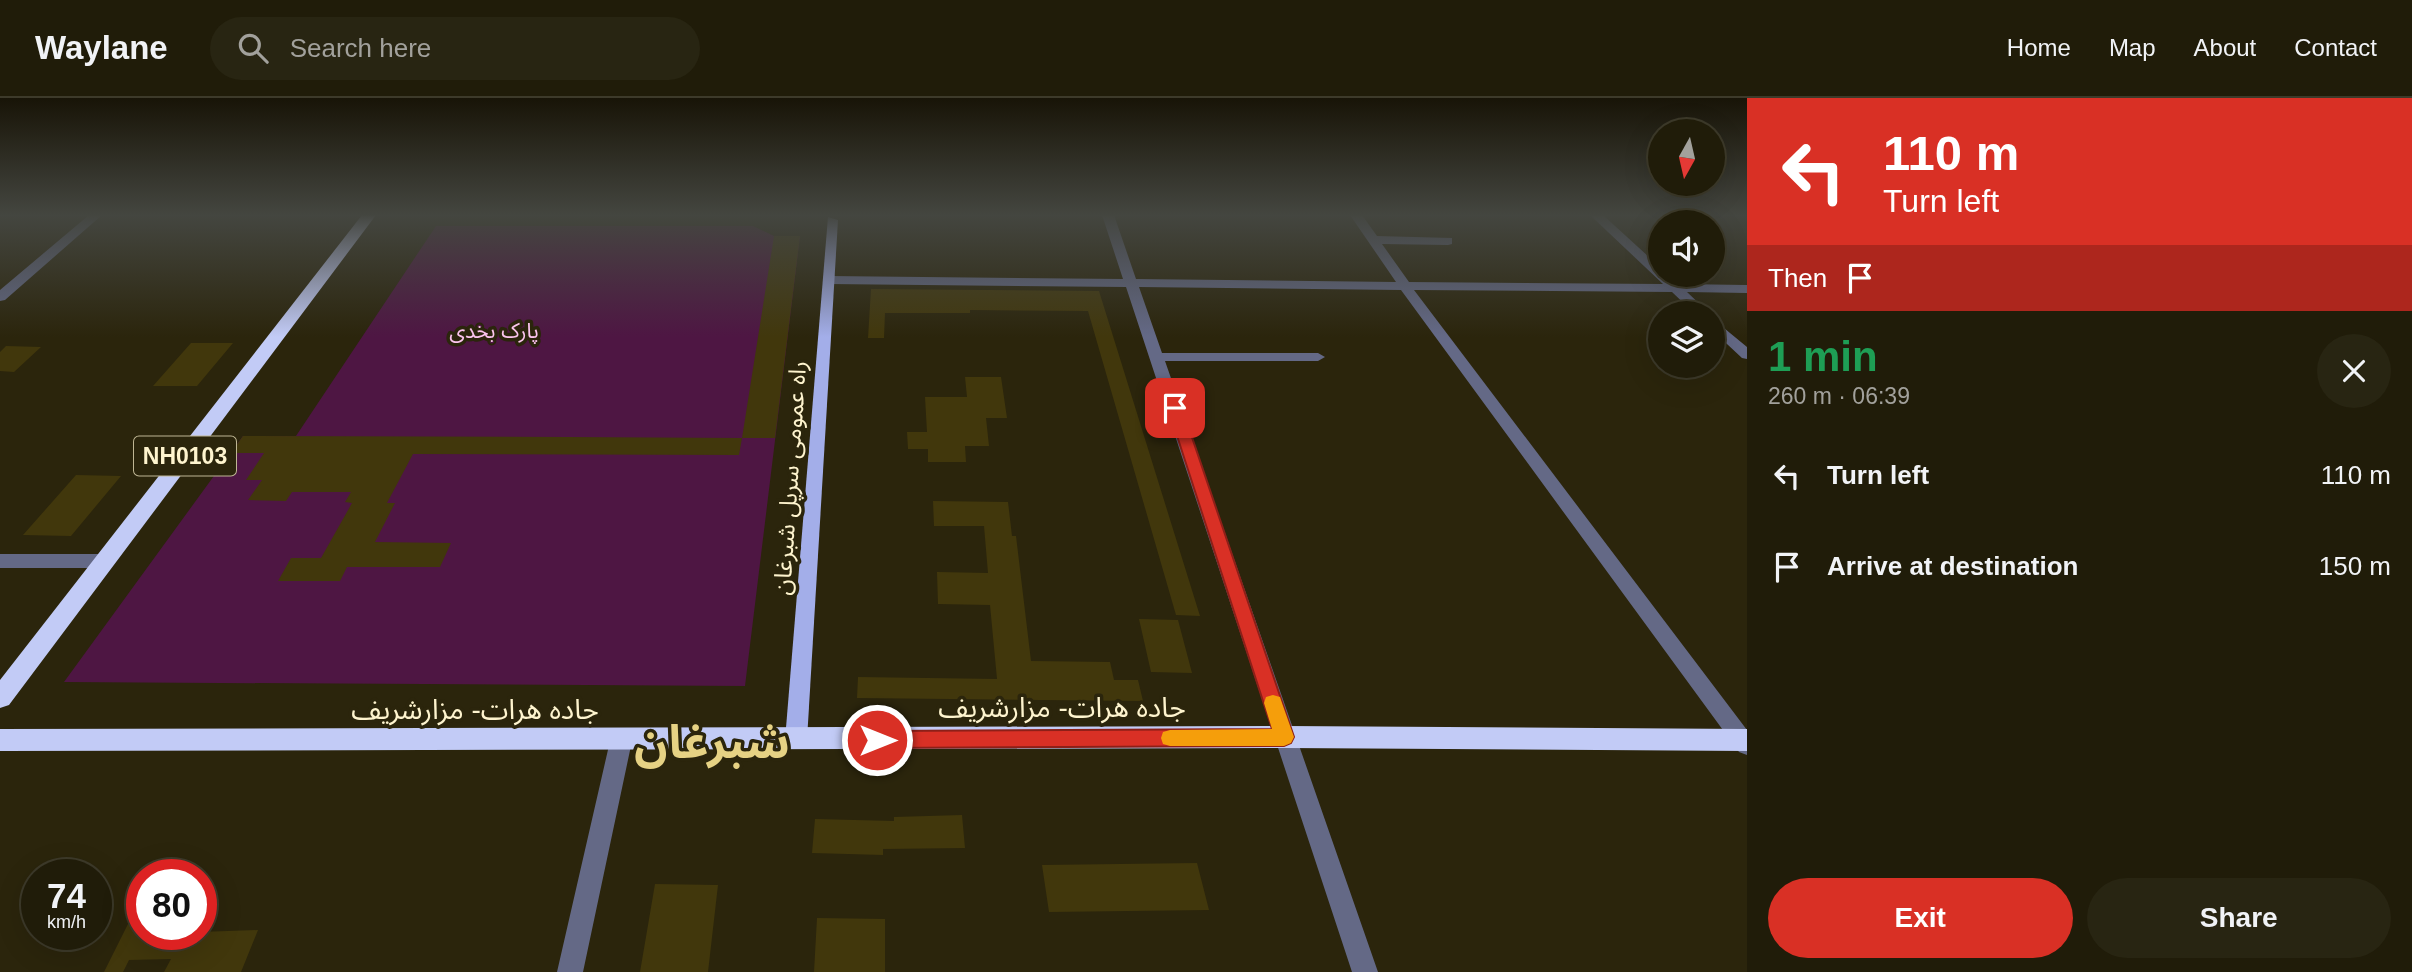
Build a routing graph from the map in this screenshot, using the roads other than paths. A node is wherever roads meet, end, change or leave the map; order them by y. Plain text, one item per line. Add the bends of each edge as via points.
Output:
1 (48, 256) edge
2 (338, 256) edge
3 (830, 256) edge
4 (1122, 256) edge
5 (1385, 256) edge
6 (1640, 256) edge
7 (829, 280) junction
8 (1132, 284) junction
9 (1405, 285) junction
10 (1676, 289) junction
11 (1747, 289) edge
12 (0, 297) edge
13 (1689, 301) edge
14 (1725, 334) edge
15 (1747, 355) edge
16 (1158, 357) junction
17 (1318, 357) dead end
18 (0, 561) edge
19 (104, 561) junction
20 (0, 698) edge
21 (1284, 737) junction
22 (0, 740) edge
23 (796, 740) junction
24 (621, 741) junction
25 (1745, 742) edge
26 (570, 972) edge
27 (1365, 972) edge

1 - 12 street
2 - 19 highway, NH0103
3 - 7 main road, راه عمومی سرپل شبرغان
4 - 8 street
5 - 9 street
6 - 10 street
7 - 8 street
7 - 23 main road, راه عمومی سرپل شبرغان
8 - 9 street
8 - 16 street
9 - 10 street
9 - 25 street
10 - 11 street
10 - 13 street
14 - 15 street
16 - 17 street
16 - 21 street
18 - 19 street
19 - 20 highway, NH0103
21 - 23 highway, جاده هرات- مزارشریف
21 - 25 highway, جاده هرات- مزارشریف
21 - 27 street
22 - 24 highway, جاده هرات- مزارشریف
23 - 24 highway, جاده هرات- مزارشریف
24 - 26 street

